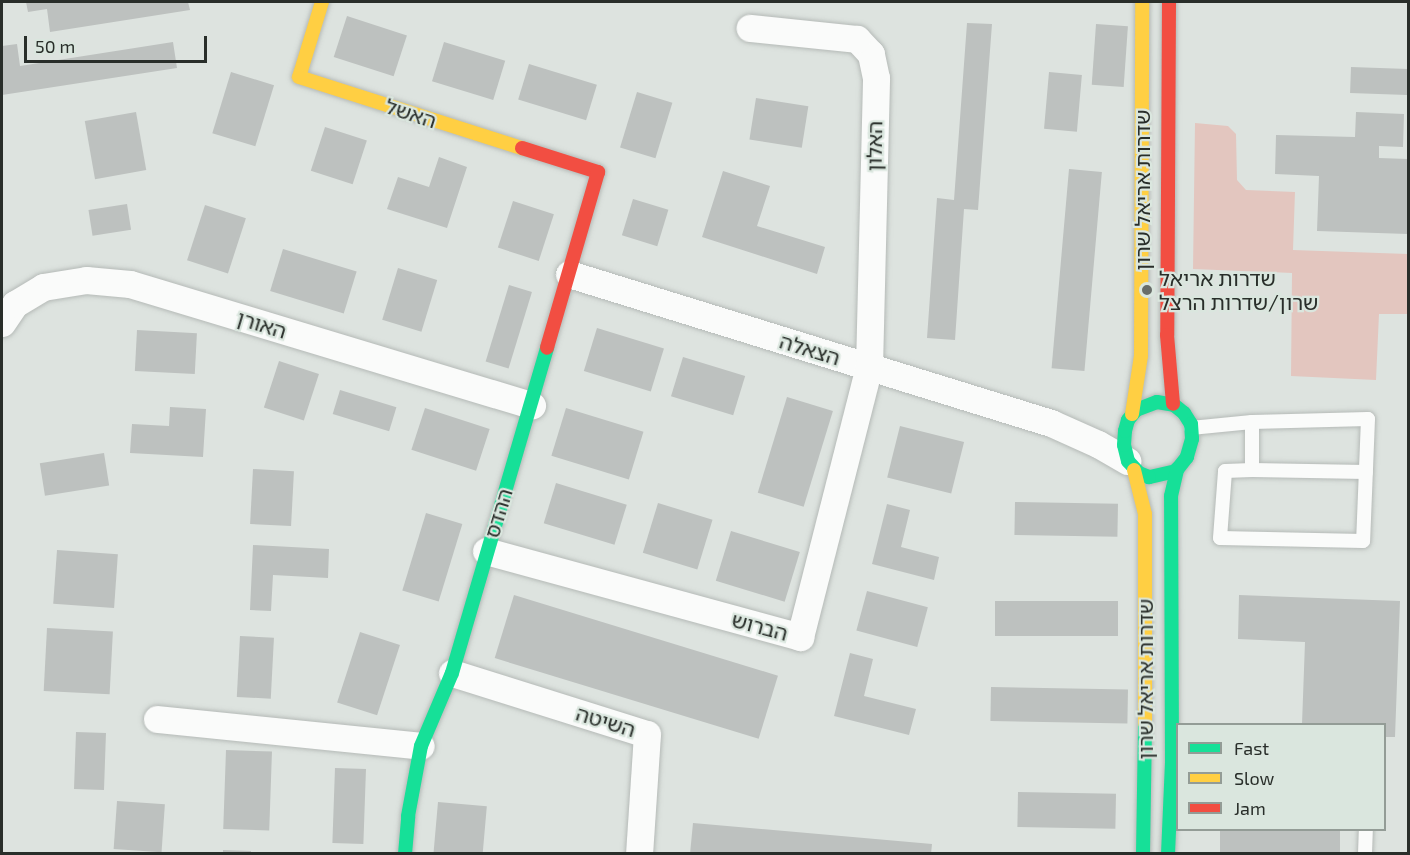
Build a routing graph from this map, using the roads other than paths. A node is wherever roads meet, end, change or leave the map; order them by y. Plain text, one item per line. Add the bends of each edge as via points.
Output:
1 (322, 2) edge
2 (1142, 2) edge
3 (1169, 2) edge
4 (750, 28) dead end
5 (598, 172) joint
6 (569, 274) junction
7 (2, 323) edge
8 (869, 367) junction
9 (1173, 404) junction
10 (532, 405) junction
11 (1130, 417) junction
12 (1252, 422) junction
13 (1051, 423) junction
14 (1191, 429) junction
15 (1131, 466) junction
16 (1177, 469) junction
17 (1252, 470) junction
18 (1366, 472) junction
19 (486, 551) junction
20 (452, 673) junction
21 (157, 719) dead end
22 (421, 746) junction
23 (1175, 763) edge
24 (1366, 831) edge
25 (405, 854) edge
26 (639, 854) edge
27 (1143, 854) edge
28 (1168, 854) edge
29 (1365, 854) edge

1 - 5 street, האשל via 299,77
2 - 11 street, שדרות אריאל שרון via 1141,356
3 - 9 street, שדרות אריאל שרון via 1167,336
4 - 8 street, האלון via 857,39 871,54 876,78
5 - 6 street, ההדס
6 - 8 street, הצאלה
6 - 10 street, ההדס
7 - 10 street, האורן via 15,304 43,287 86,280 130,284
8 - 13 street, הצאלה
8 - 19 street, הברוש via 800,637
9 - 11 street via 1146,404
9 - 14 street via 1184,413
10 - 19 street, ההדס
11 - 13 street, הצאלה via 1085,426
11 - 15 street via 1124,445
12 - 14 lane
12 - 17 lane
12 - 18 lane via 1368,419
13 - 15 street, הצאלה via 1082,435
14 - 16 street via 1189,452
15 - 16 street via 1143,476 1155,477
15 - 27 street, שדרות אריאל שרון via 1144,505
16 - 23 street, שדרות אריאל שרון via 1171,507
17 - 18 lane
17 - 18 lane via 1225,471 1220,538 1364,542
19 - 20 street, ההדס
20 - 22 street, ההדס
20 - 26 street, השיטה via 647,734
21 - 22 street
22 - 25 street, ההדס
23 - 28 street, שדרות אריאל שרון
24 - 29 lane

